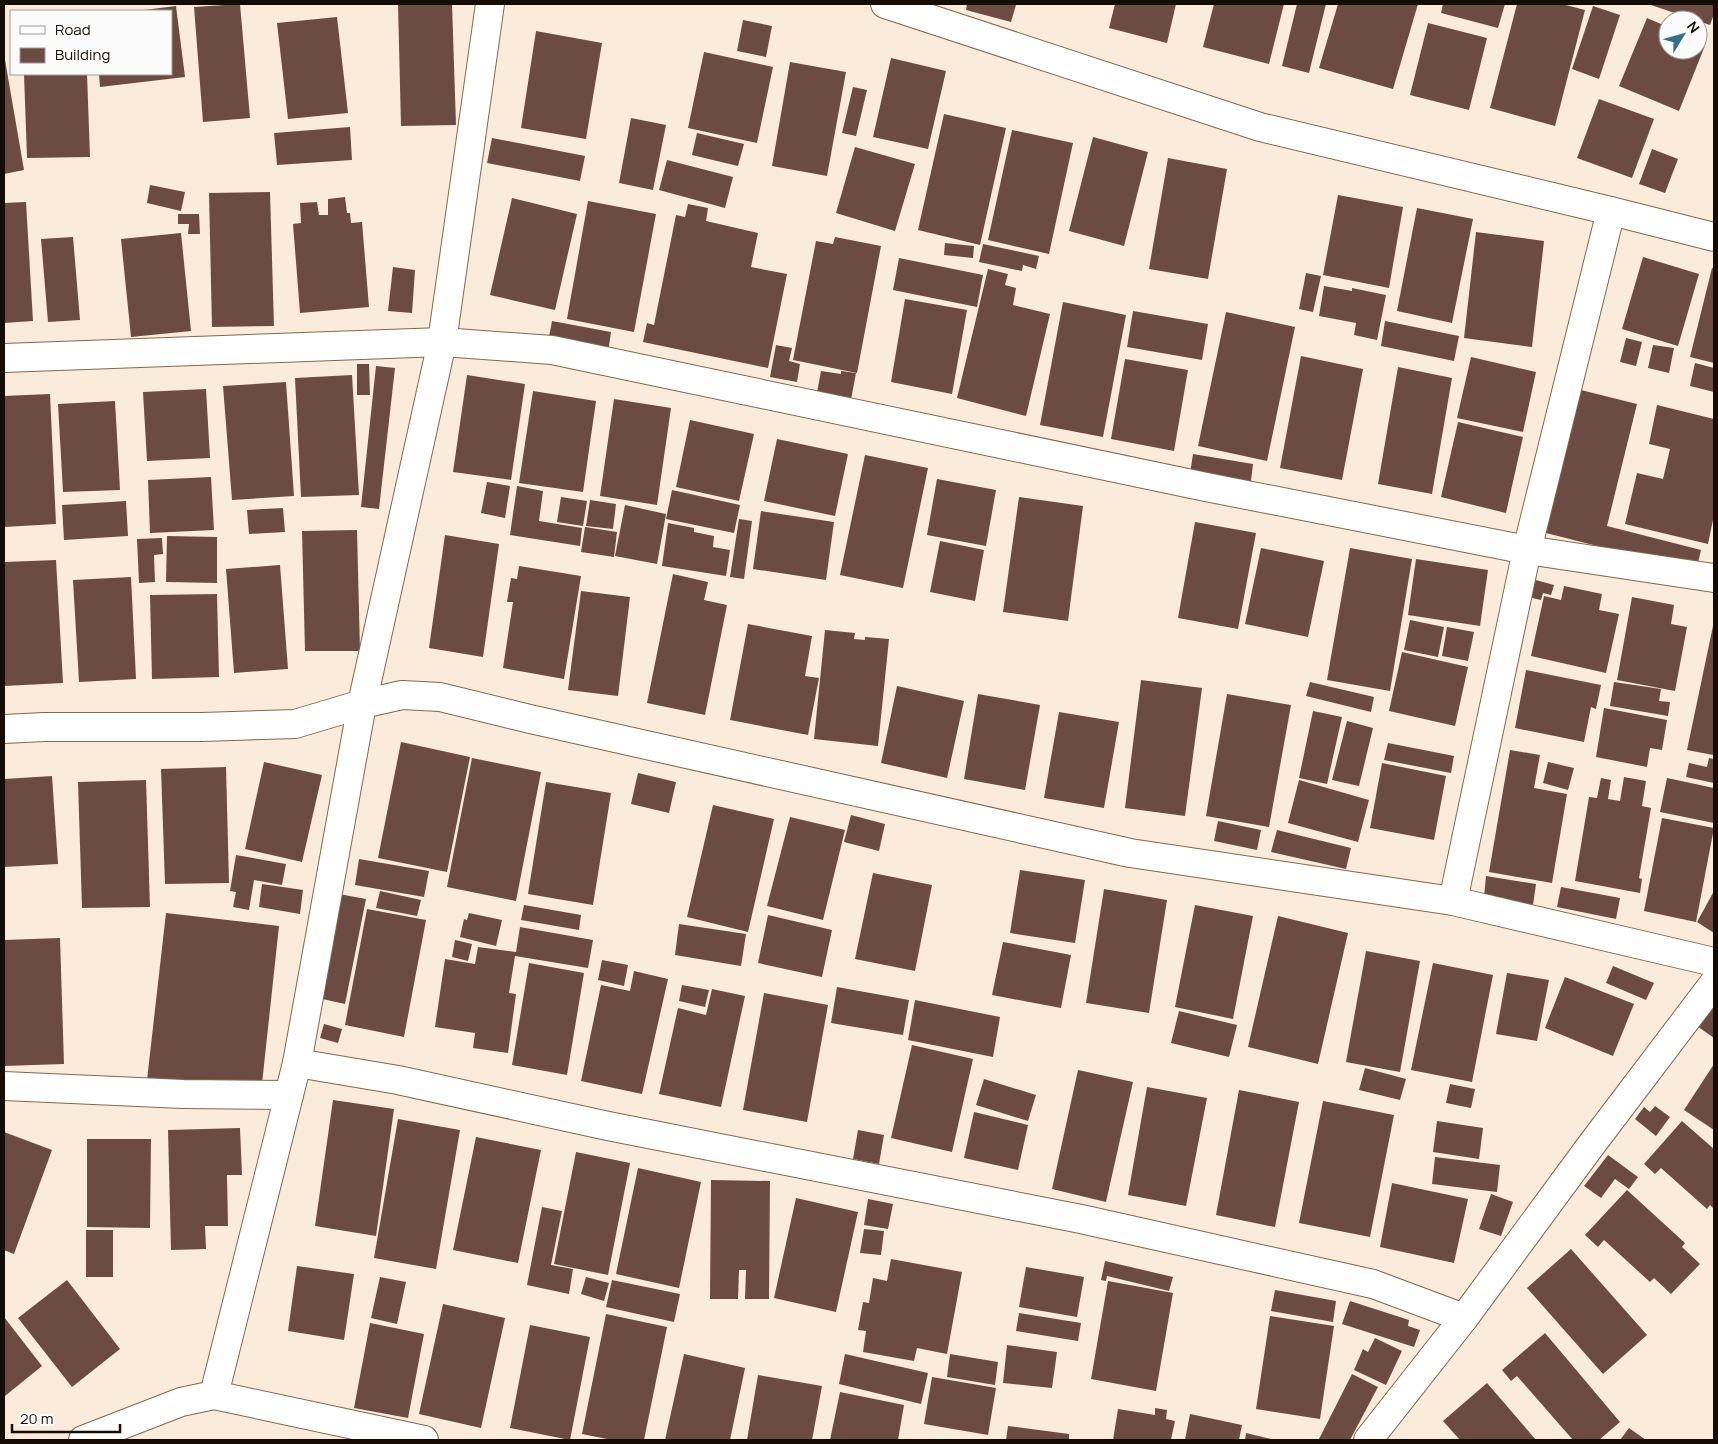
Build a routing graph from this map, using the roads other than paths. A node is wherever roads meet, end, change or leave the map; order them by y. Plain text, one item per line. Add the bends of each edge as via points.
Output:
1 (490, 4) edge
2 (886, 4) edge
3 (1611, 211) junction
4 (1714, 237) edge
5 (442, 342) junction
6 (4, 358) edge
7 (1526, 550) junction
8 (1714, 578) edge
9 (362, 704) junction
10 (4, 729) edge
11 (1453, 900) junction
12 (1714, 962) edge
13 (1714, 983) edge
14 (297, 1063) junction
15 (4, 1086) edge
16 (289, 1095) junction
17 (1464, 1318) junction
18 (214, 1395) junction
19 (84, 1440) edge
20 (424, 1440) edge
21 (1368, 1440) edge

1 - 5 street
2 - 3 street via 1260,126
3 - 4 street
3 - 7 street
5 - 6 street
5 - 7 street via 552,350 1206,487
5 - 9 street
7 - 8 street
7 - 11 street
9 - 10 street via 295,724
9 - 11 street via 402,695 440,696 530,719 1130,852
9 - 14 street
11 - 12 street
13 - 17 street
14 - 16 street
14 - 17 street via 398,1080 618,1128 1081,1219 1373,1284
15 - 16 street
16 - 18 street
17 - 21 street
18 - 19 street via 180,1402
18 - 20 street

